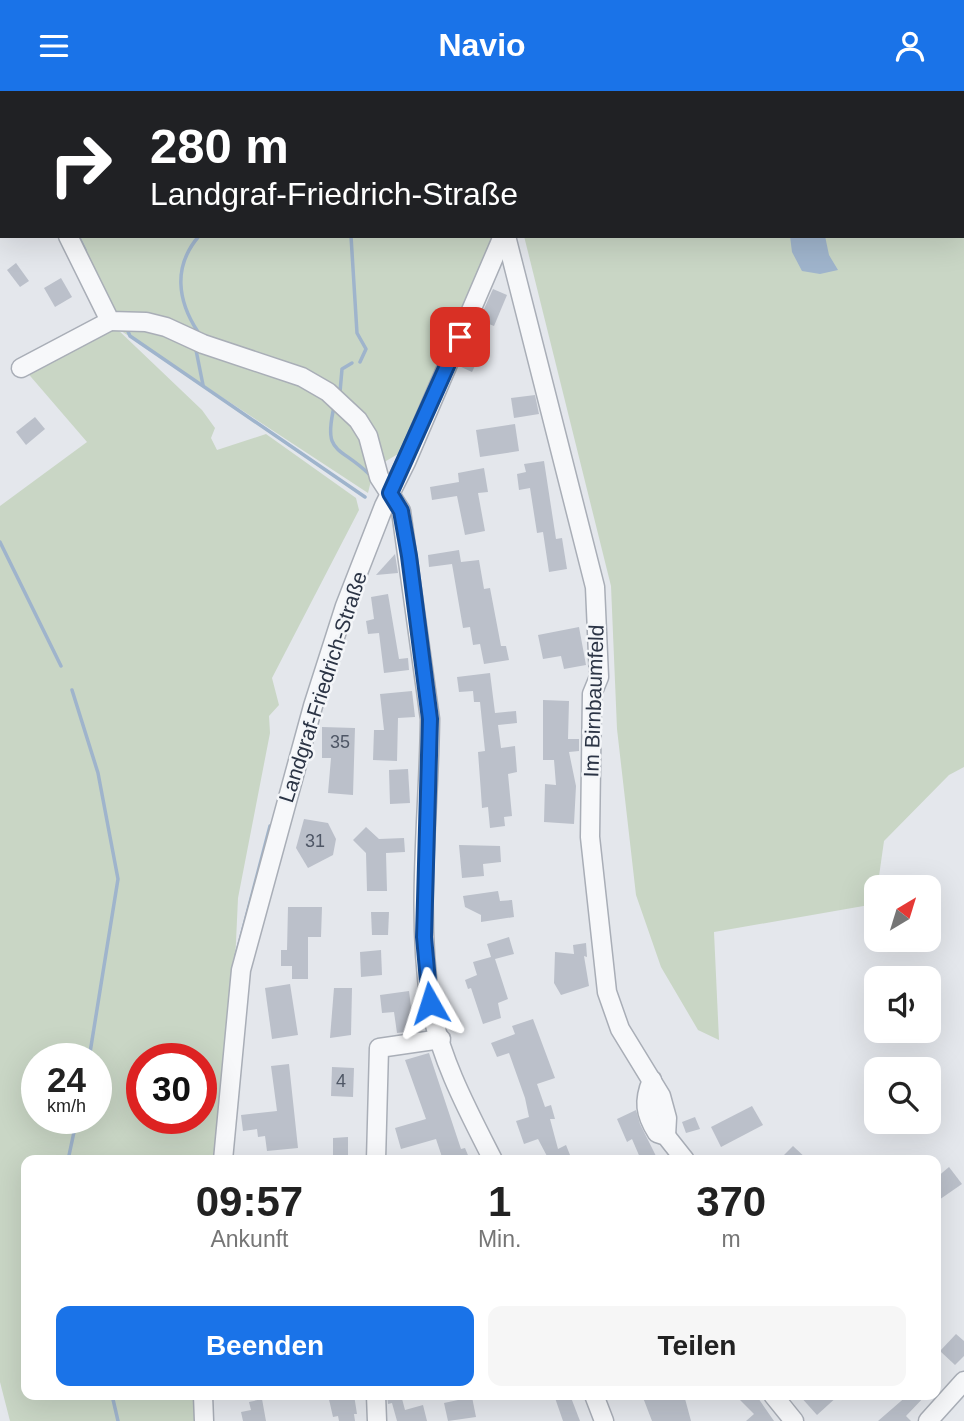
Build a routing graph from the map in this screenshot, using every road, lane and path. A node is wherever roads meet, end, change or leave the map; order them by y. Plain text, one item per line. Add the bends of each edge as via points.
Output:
1 (69, 238) edge
2 (504, 238) edge
3 (506, 238) edge
4 (110, 321) junction
5 (21, 368) dead end
6 (390, 493) junction
7 (441, 1039) junction
8 (224, 1155) edge
9 (376, 1155) edge
10 (491, 1155) edge
11 (681, 1155) edge
12 (964, 1381) edge
13 (203, 1400) edge
14 (376, 1400) edge
15 (596, 1400) edge
16 (778, 1400) edge
17 (204, 1421) edge
18 (377, 1421) edge
19 (604, 1421) edge
20 (794, 1421) edge
21 (928, 1421) edge

1 - 4 street
2 - 6 street, Landgraf-Friedrich-Straße
3 - 11 street, Im Birnbaumfeld via 595,587 599,677 592,694 590,837 607,992 620,1029 652,1080 644,1104 657,1133 666,1136
4 - 5 street
4 - 6 street via 166,327 302,377 328,392 365,429 379,477
6 - 7 street via 401,511 429,698 424,937 430,1003
6 - 8 street, Landgraf-Friedrich-Straße via 345,606 313,706 244,957
7 - 9 street via 379,1048
7 - 10 street via 456,1083
12 - 21 street
13 - 17 street
14 - 18 street
15 - 19 street
16 - 20 street

